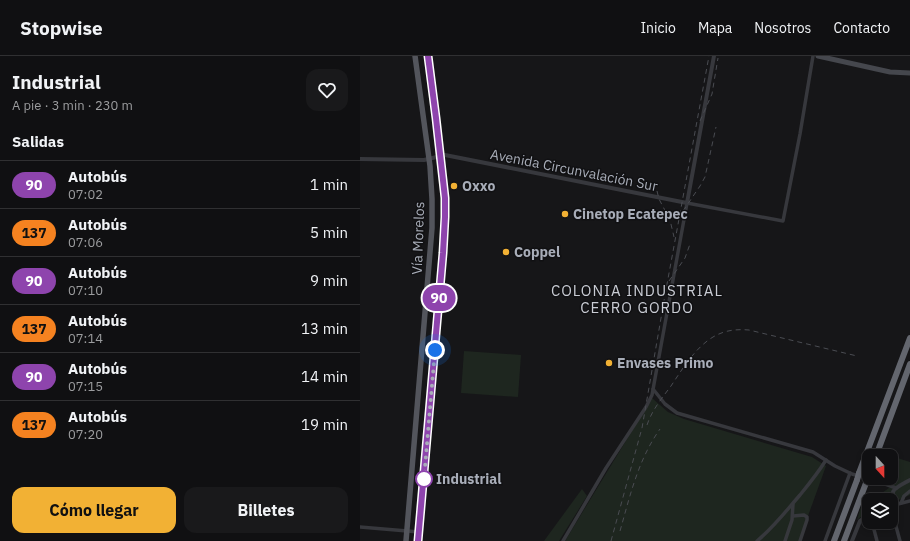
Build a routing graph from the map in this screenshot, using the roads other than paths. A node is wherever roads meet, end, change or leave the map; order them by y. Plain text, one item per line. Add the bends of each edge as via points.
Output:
1 (415, 56) edge
2 (428, 56) edge
3 (714, 56) edge
4 (813, 56) edge
5 (818, 56) edge
6 (910, 73) edge
7 (440, 156) junction
8 (360, 159) edge
9 (429, 160) junction
10 (687, 203) junction
11 (910, 338) edge
12 (910, 364) edge
13 (653, 389) junction
14 (879, 449) edge
15 (826, 460) junction
16 (850, 473) junction
17 (910, 480) edge
18 (865, 485) edge
19 (896, 488) junction
20 (910, 491) edge
21 (893, 493) edge
22 (910, 501) edge
23 (793, 503) junction
24 (901, 504) joint
25 (793, 516) junction
26 (862, 520) edge
27 (360, 527) edge
28 (874, 529) edge
29 (897, 529) edge
30 (407, 531) junction
31 (419, 532) junction
32 (854, 536) junction
33 (406, 541) edge
34 (418, 541) edge
35 (563, 541) edge
36 (757, 541) edge
37 (786, 541) edge
38 (800, 541) edge
39 (825, 541) edge
40 (834, 541) edge
41 (844, 541) edge
42 (852, 541) edge
43 (855, 541) edge
44 (877, 541) edge
45 (900, 541) edge

1 - 9 main road, Vía Morelos
2 - 7 main road, Vía Morelos
3 - 10 street
4 - 10 street, Avenida Circunvalación Sur via 783,221
5 - 6 main road via 890,72
7 - 9 street, Avenida Circunvalación Sur
7 - 10 street, Avenida Circunvalación Sur
7 - 31 main road, Vía Morelos via 445,198 444,238
8 - 9 street, Avenida Circunvalación Sur
9 - 30 main road, Vía Morelos via 432,228
10 - 13 street
11 - 40 highway, bridge
12 - 14 highway
13 - 15 street via 663,402 678,413 813,452
13 - 35 street via 650,400 596,483
15 - 16 street
15 - 23 street
16 - 19 street
16 - 39 street
17 - 19 street
18 - 41 highway, bridge
19 - 21 street
20 - 24 street via 904,496
22 - 24 street
23 - 25 street
23 - 36 street
25 - 37 street
25 - 38 street via 804,515 807,520
26 - 32 street
27 - 30 street
28 - 44 street
29 - 45 street
30 - 31 street
30 - 33 main road, Vía Morelos
31 - 34 main road, Vía Morelos
32 - 42 street
32 - 43 street

